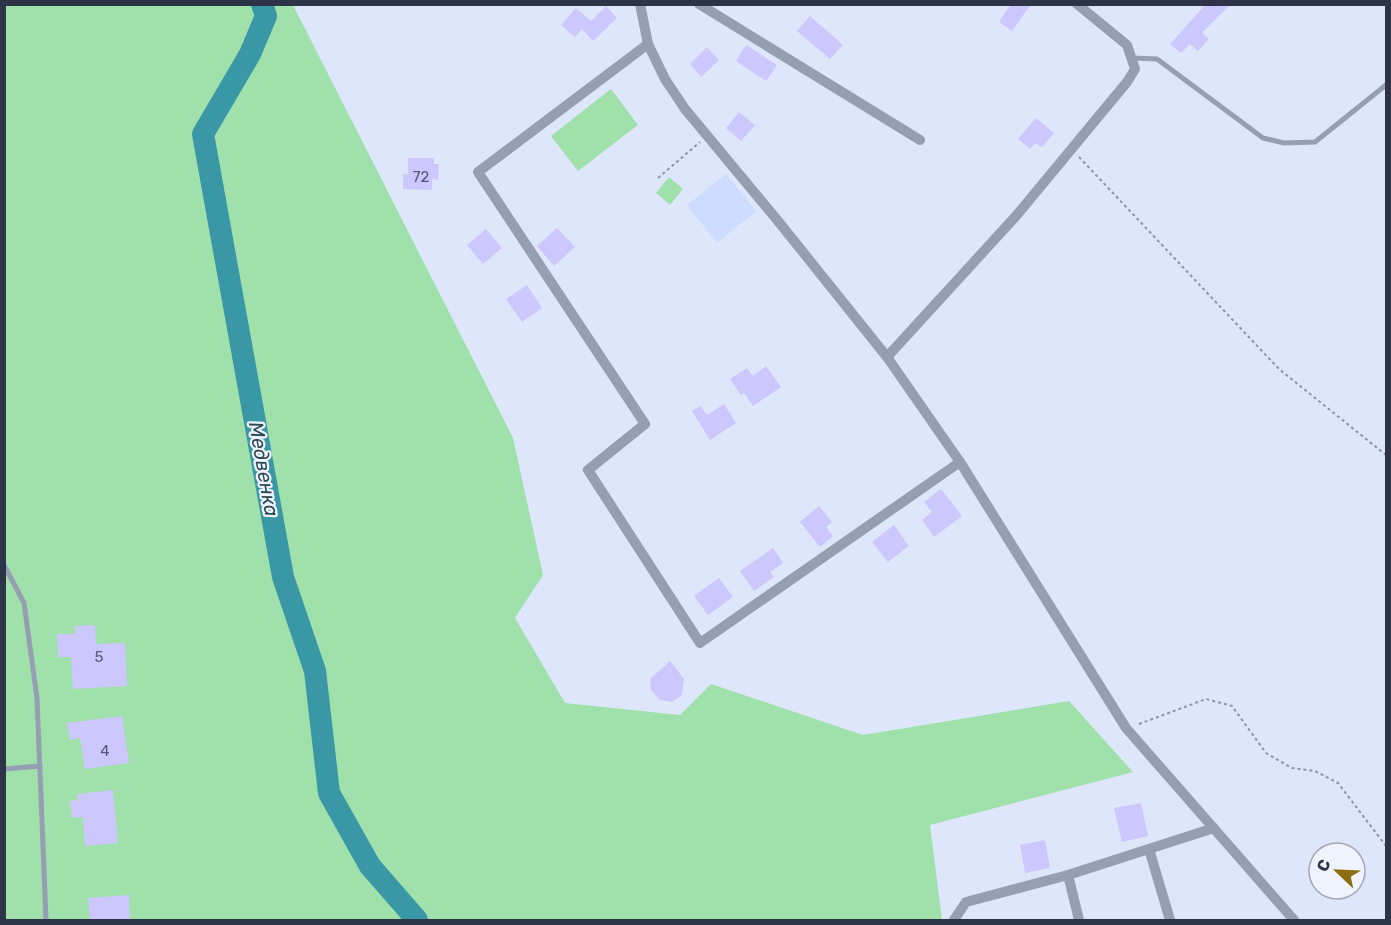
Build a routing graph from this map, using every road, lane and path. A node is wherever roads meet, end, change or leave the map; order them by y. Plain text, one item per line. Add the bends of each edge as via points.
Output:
1 (640, 4) edge
2 (699, 4) edge
3 (1077, 4) edge
4 (648, 44) junction
5 (1132, 58) junction
6 (1386, 85) edge
7 (706, 137) junction
8 (920, 140) dead end
9 (1071, 149) junction
10 (658, 178) dead end
11 (886, 357) junction
12 (1386, 455) edge
13 (960, 462) junction
14 (4, 565) edge
15 (13, 581) junction
16 (4, 582) edge
17 (1126, 728) junction
18 (40, 766) junction
19 (4, 769) edge
20 (1214, 828) junction
21 (1386, 846) edge
22 (1149, 849) junction
23 (1068, 875) junction
24 (46, 921) edge
25 (954, 921) edge
26 (1079, 921) edge
27 (1170, 921) edge
28 (1294, 921) edge

1 - 4 street
2 - 8 street
3 - 5 street via 1127,45
4 - 7 street via 665,79
4 - 13 street via 478,172 645,424 588,470 700,643
5 - 6 lane via 1157,59 1263,138 1284,143 1315,142
5 - 9 street via 1135,69 1127,82
7 - 10 path
7 - 11 street
9 - 11 street via 1016,216
9 - 12 path via 1279,369
11 - 13 street
13 - 17 street
14 - 15 lane
15 - 16 lane
15 - 18 lane via 24,603 37,698
17 - 20 street
17 - 21 path via 1206,699 1232,705 1266,753 1292,768 1315,771 1338,783
18 - 19 lane
18 - 24 lane
20 - 22 street
20 - 28 street
22 - 23 street
22 - 27 street
23 - 25 street via 966,902
23 - 26 street

